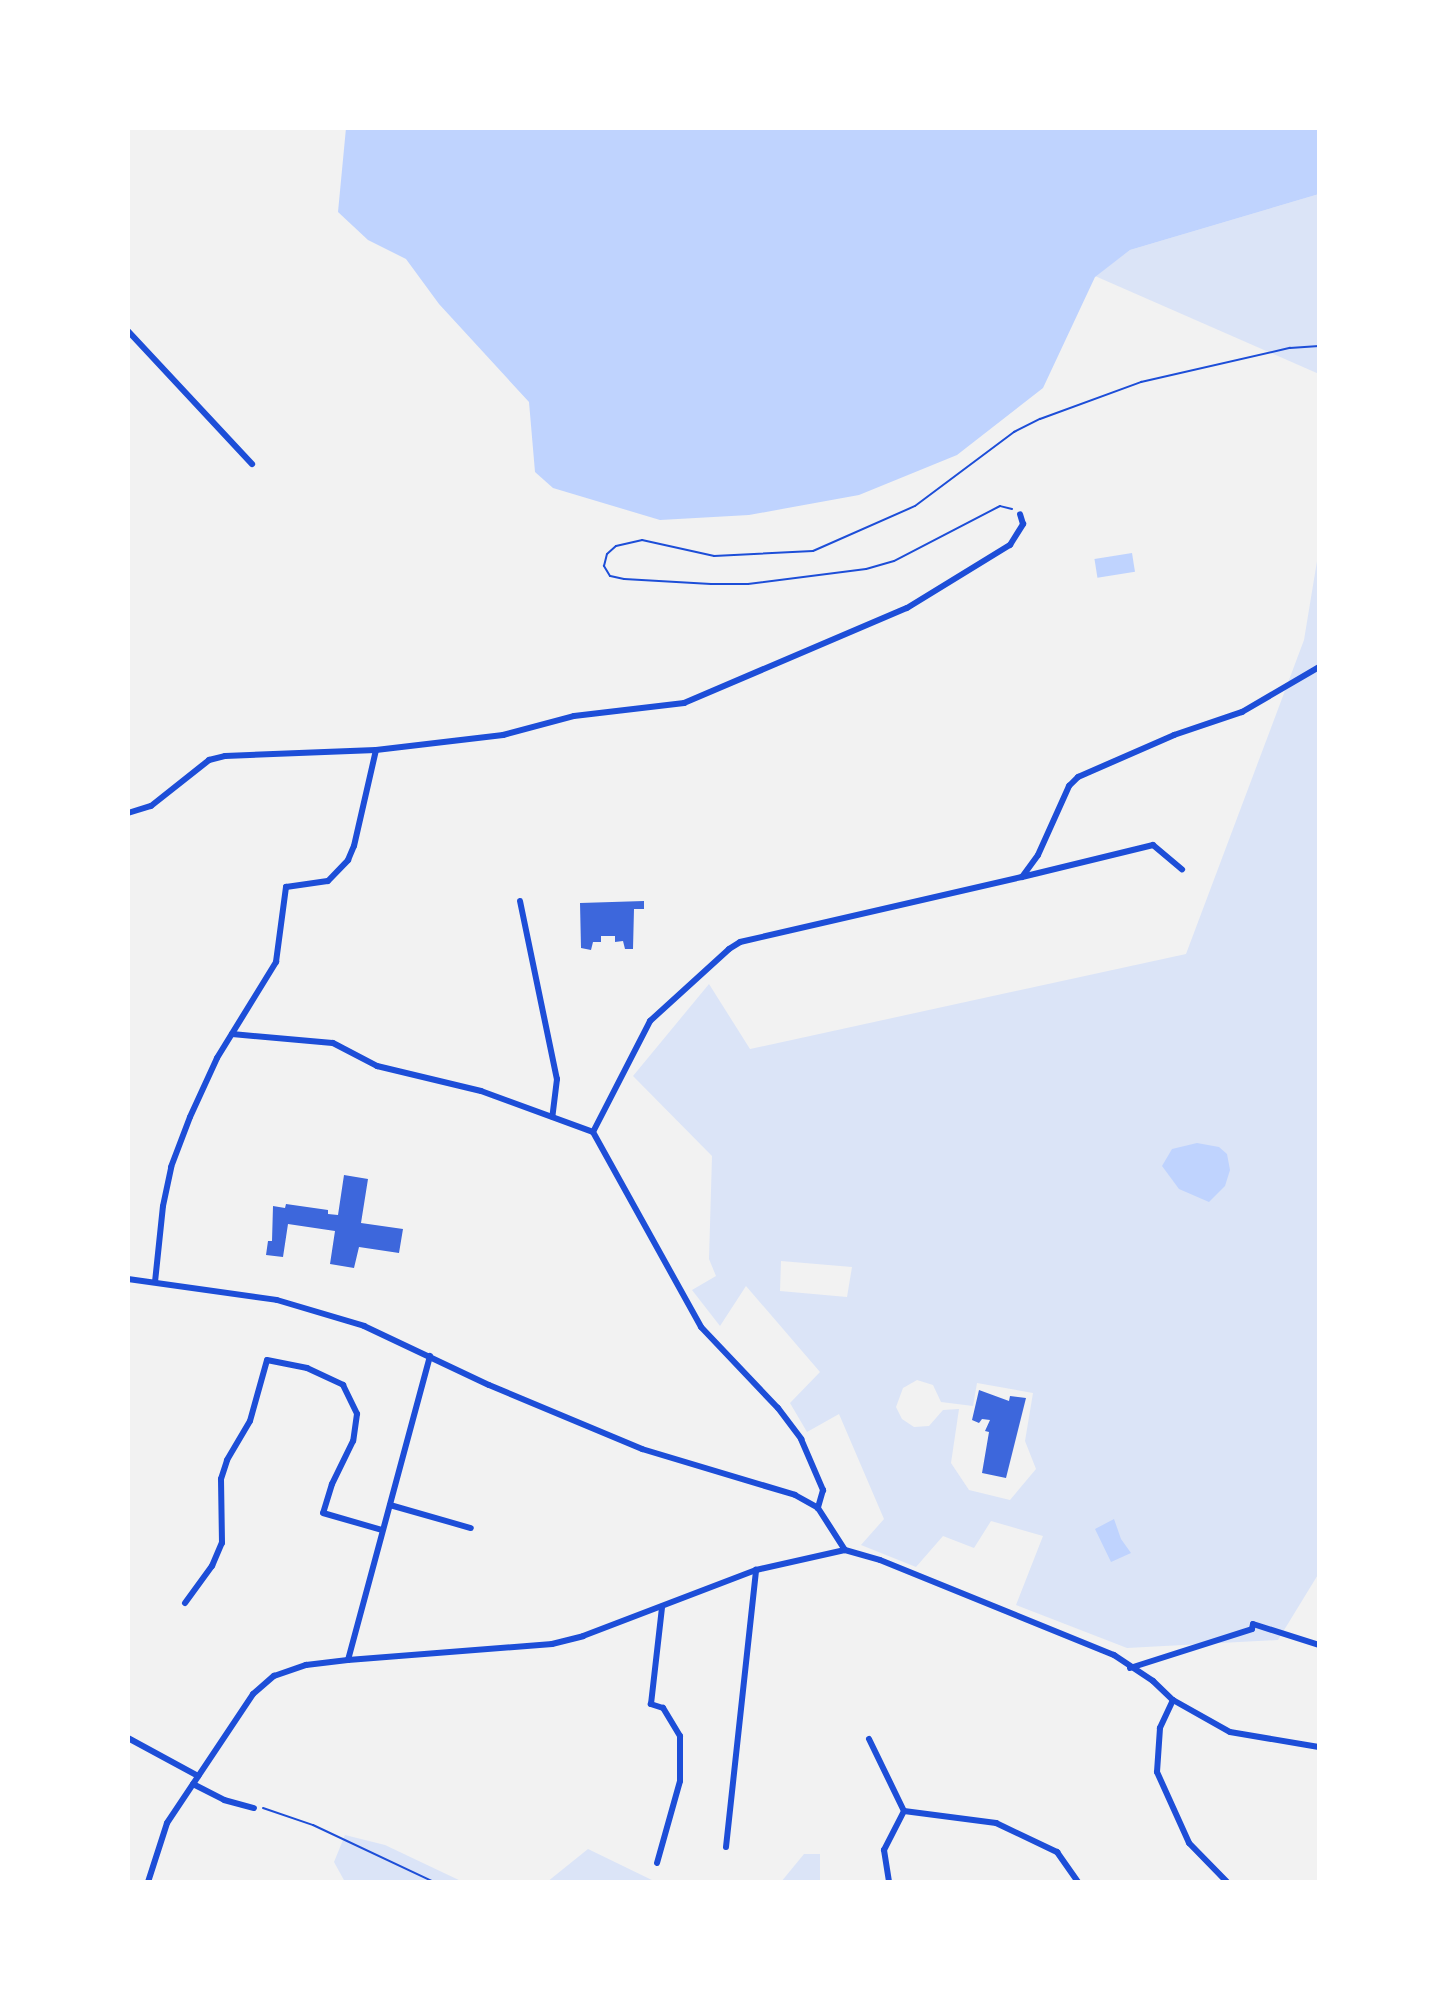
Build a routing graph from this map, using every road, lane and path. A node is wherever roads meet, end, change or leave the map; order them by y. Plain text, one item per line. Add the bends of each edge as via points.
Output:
1 (128, 331) edge
2 (138, 340) junction
3 (1319, 346) edge
4 (128, 347) edge
5 (252, 464) dead end
6 (1020, 514) joint
7 (1319, 667) edge
8 (376, 750) junction
9 (128, 813) edge
10 (1182, 869) dead end
11 (1022, 877) junction
12 (520, 901) dead end
13 (232, 1034) junction
14 (552, 1117) junction
15 (593, 1132) junction
16 (128, 1279) edge
17 (155, 1282) junction
18 (430, 1356) junction
19 (390, 1505) junction
20 (818, 1508) junction
21 (471, 1528) dead end
22 (382, 1530) junction
23 (845, 1550) junction
24 (756, 1570) junction
25 (185, 1603) dead end
26 (662, 1607) junction
27 (1319, 1645) edge
28 (348, 1660) junction
29 (1130, 1668) junction
30 (1173, 1700) junction
31 (128, 1738) edge
32 (869, 1739) dead end
33 (1319, 1747) edge
34 (198, 1776) junction
35 (193, 1784) junction
36 (254, 1808) joint
37 (904, 1811) junction
38 (726, 1847) dead end
39 (657, 1863) dead end
40 (148, 1882) edge
41 (434, 1882) edge
42 (889, 1882) edge
43 (1078, 1882) edge
44 (1227, 1882) edge

1 - 2 street
2 - 4 street
2 - 5 street
3 - 6 path via 1131,385 1040,419 1014,432 915,506 813,551 714,556 642,540 616,546 604,566 610,576 624,579 711,584 866,569 894,561 1000,506
6 - 8 street via 1023,524 1010,545 907,608 684,703 574,716 503,735
7 - 11 street via 1242,712 1078,777
8 - 9 street via 209,760 151,806
8 - 13 street via 348,860 328,881 286,887 276,962
10 - 11 street via 1153,845
11 - 15 street via 740,942 650,1021
12 - 14 street via 557,1079
13 - 14 street via 333,1043 377,1066 481,1091
13 - 17 street via 171,1167
14 - 15 street
15 - 20 street via 701,1327 801,1439 823,1490
16 - 17 street
17 - 18 street via 304,1306
18 - 19 street
18 - 20 street via 642,1449 795,1495
19 - 21 street
19 - 22 street
20 - 23 street
22 - 25 street via 323,1513 353,1441 357,1414 343,1385 307,1368 267,1360 250,1421 221,1479 222,1543
22 - 28 street
23 - 24 street
23 - 29 street via 1114,1655
24 - 26 street
24 - 38 street
26 - 28 street via 552,1644
26 - 39 street via 651,1704 663,1708 680,1736 680,1781
27 - 29 street via 1253,1624 1252,1629
28 - 34 street via 274,1676 253,1694
29 - 30 street
30 - 33 street via 1230,1732
30 - 44 street via 1160,1728 1157,1772 1189,1843
31 - 34 street
32 - 37 street
34 - 35 street
35 - 36 street
35 - 40 street via 167,1823
36 - 41 path via 313,1825
37 - 42 street via 884,1850
37 - 43 street via 996,1823 1057,1852

